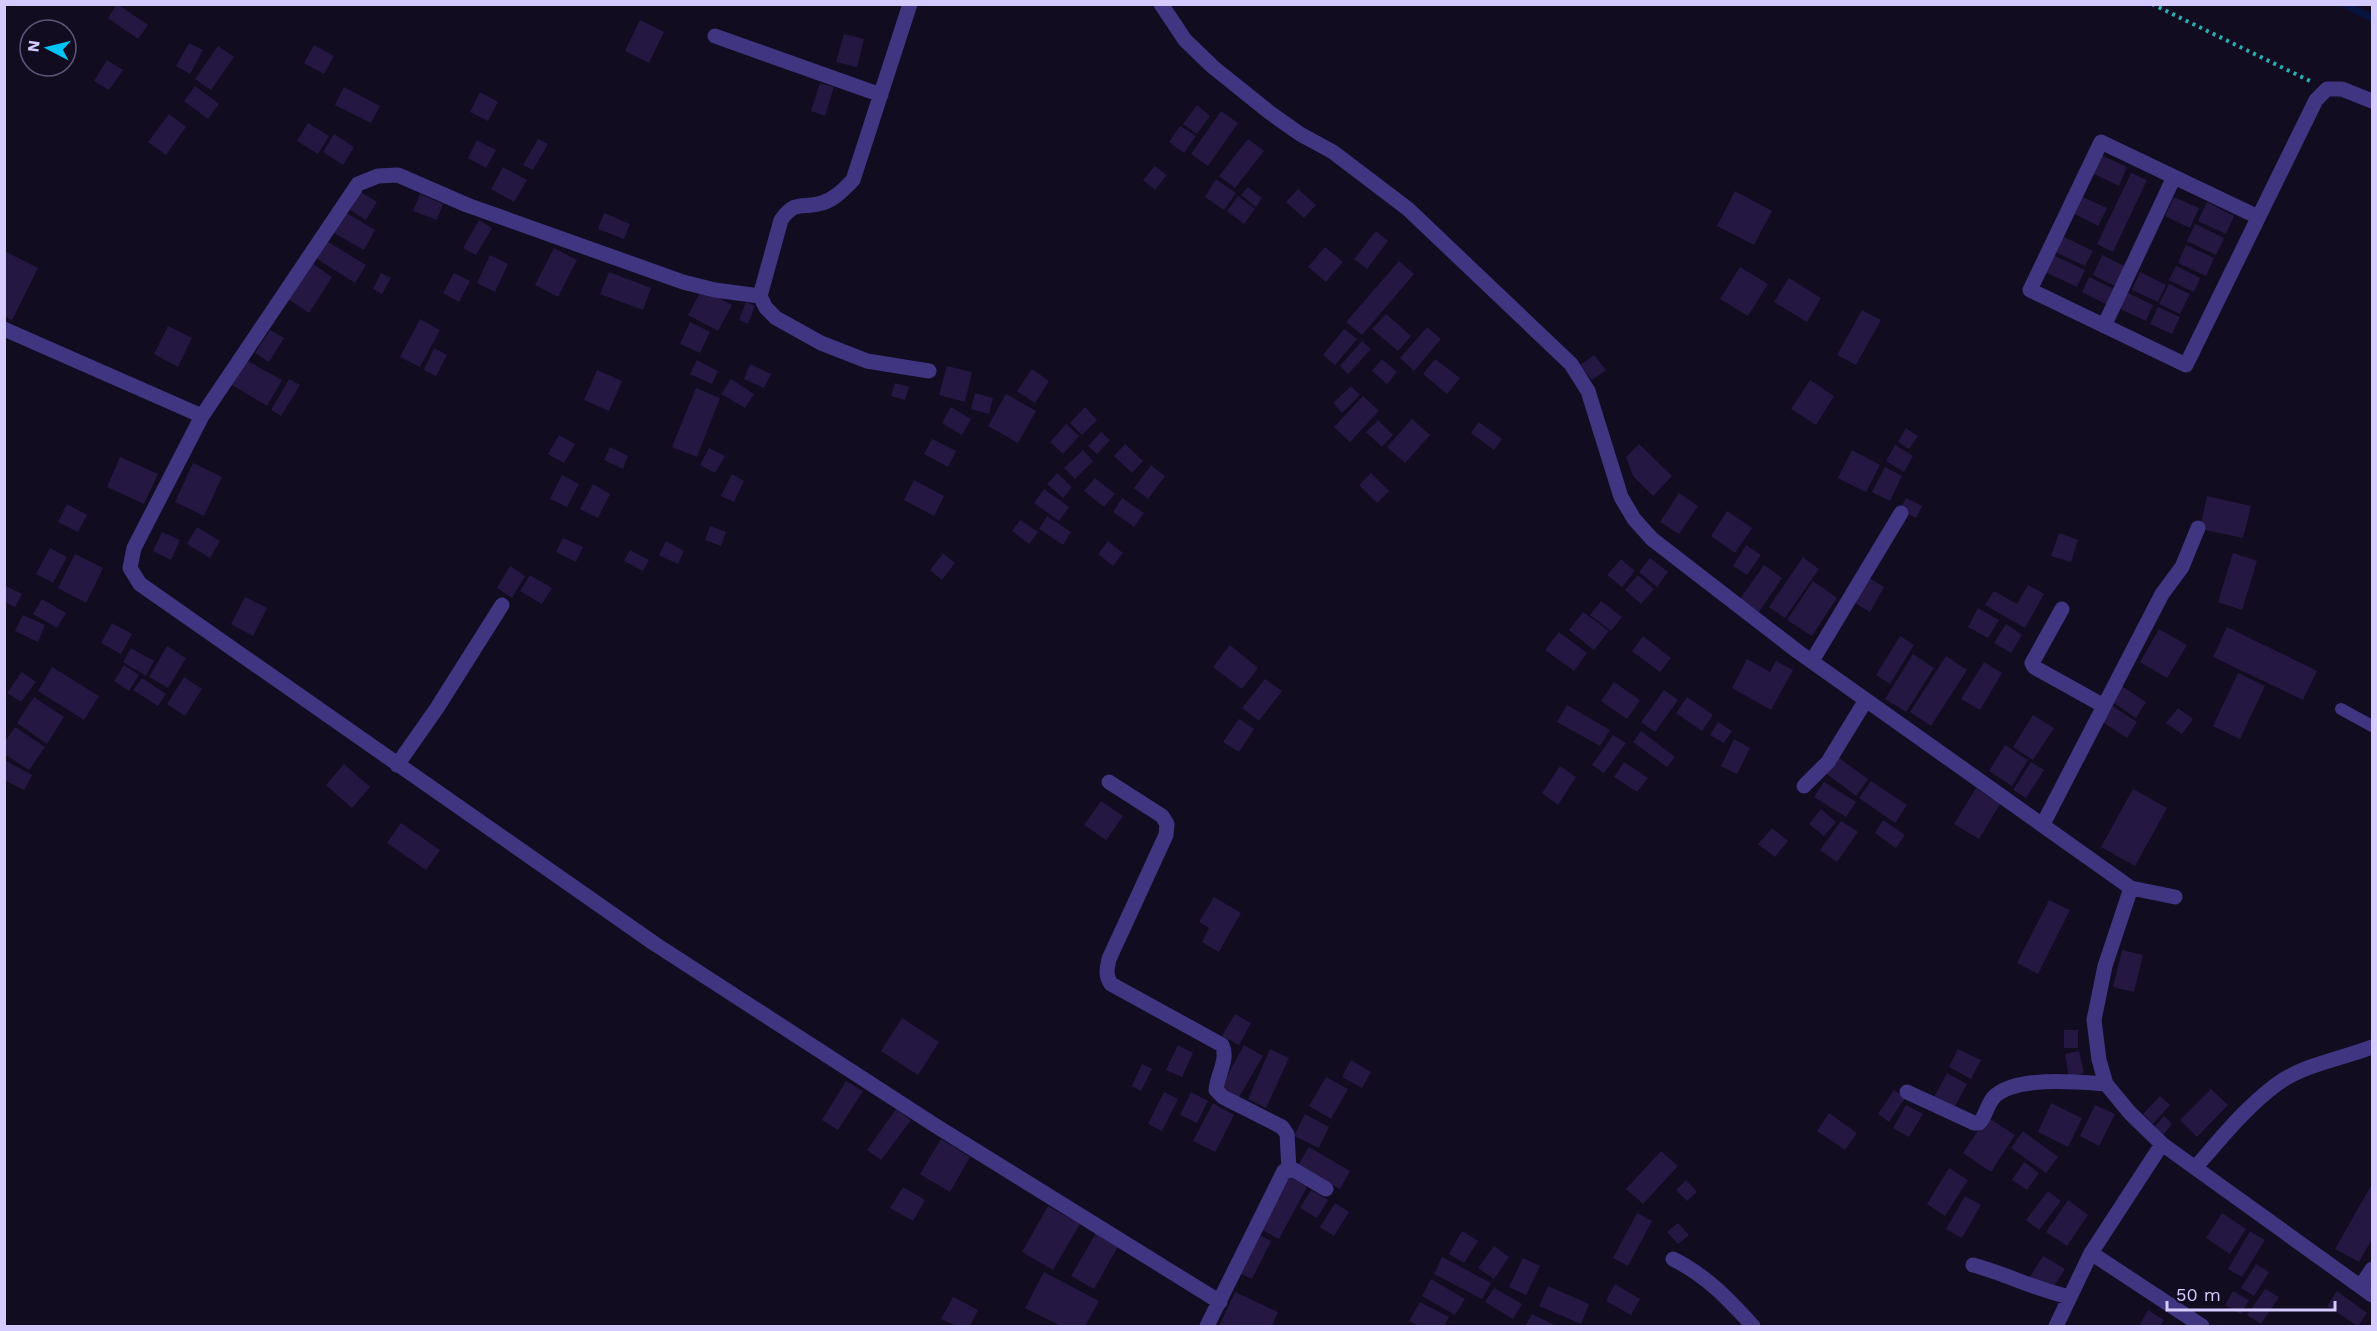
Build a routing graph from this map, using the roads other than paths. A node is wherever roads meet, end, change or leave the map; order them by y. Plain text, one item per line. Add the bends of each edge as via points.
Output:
1 (910, 4) edge
2 (1161, 4) edge
3 (715, 36) dead end
4 (881, 95) junction
5 (2373, 101) edge
6 (2174, 177) junction
7 (2258, 217) junction
8 (760, 296) junction
9 (2103, 326) junction
10 (4, 329) edge
11 (929, 371) dead end
12 (202, 416) junction
13 (1900, 513) dead end
14 (2198, 528) dead end
15 (502, 605) dead end
16 (2062, 609) dead end
17 (1812, 661) junction
18 (1866, 700) junction
19 (2104, 706) junction
20 (2341, 708) dead end
21 (2373, 726) edge
22 (398, 765) junction
23 (1109, 782) dead end
24 (1804, 786) dead end
25 (2043, 824) junction
26 (2131, 888) junction
27 (2175, 897) dead end
28 (2373, 1047) edge
29 (2106, 1084) junction
30 (1906, 1092) dead end
31 (2162, 1144) junction
32 (2196, 1167) junction
33 (1289, 1169) junction
34 (1326, 1189) dead end
35 (2091, 1253) junction
36 (1673, 1259) dead end
37 (1973, 1264) dead end
38 (2373, 1269) edge
39 (2367, 1291) edge
40 (2070, 1297) junction
41 (1220, 1302) junction
42 (1207, 1326) edge
43 (1753, 1326) edge
44 (2056, 1326) edge
45 (2202, 1326) edge

1 - 4 street
2 - 17 street via 1185,40 1213,67 1269,112 1333,152 1408,209 1571,364 1588,391 1621,497 1634,519 1652,539
3 - 4 street
4 - 8 street via 853,180 840,193 822,203 798,205 781,220
5 - 7 street via 2342,89 2327,89 2316,100
6 - 7 street
6 - 9 street
6 - 9 street via 2101,142 2031,286 2033,292
7 - 9 street via 2186,365
8 - 11 street via 776,318 821,343 867,361
8 - 12 street via 683,282 467,205 398,175 378,176 358,184
10 - 12 street
12 - 22 street via 134,548 130,568 140,584
13 - 17 street
14 - 19 street via 2182,567 2162,594
15 - 22 street
16 - 19 street via 2032,663
17 - 18 street
18 - 24 street via 1828,762
18 - 25 street
19 - 25 street
20 - 21 lane
22 - 41 street via 684,963 936,1126
23 - 33 street via 1162,816 1167,824 1166,835 1109,959 1107,978 1111,984 1222,1045 1225,1051 1216,1090 1282,1127 1287,1134
25 - 26 street
26 - 27 street
26 - 29 street via 2105,966 2094,1020
28 - 32 street via 2315,1065 2278,1083
29 - 30 street via 2038,1082 2007,1088 1990,1101 1979,1123
29 - 31 street
31 - 32 street
31 - 35 street
32 - 39 street
33 - 34 street
33 - 41 street via 1284,1171
35 - 40 street
35 - 45 street
36 - 43 street via 1707,1279
37 - 40 street
38 - 39 street
40 - 44 street
41 - 42 street

